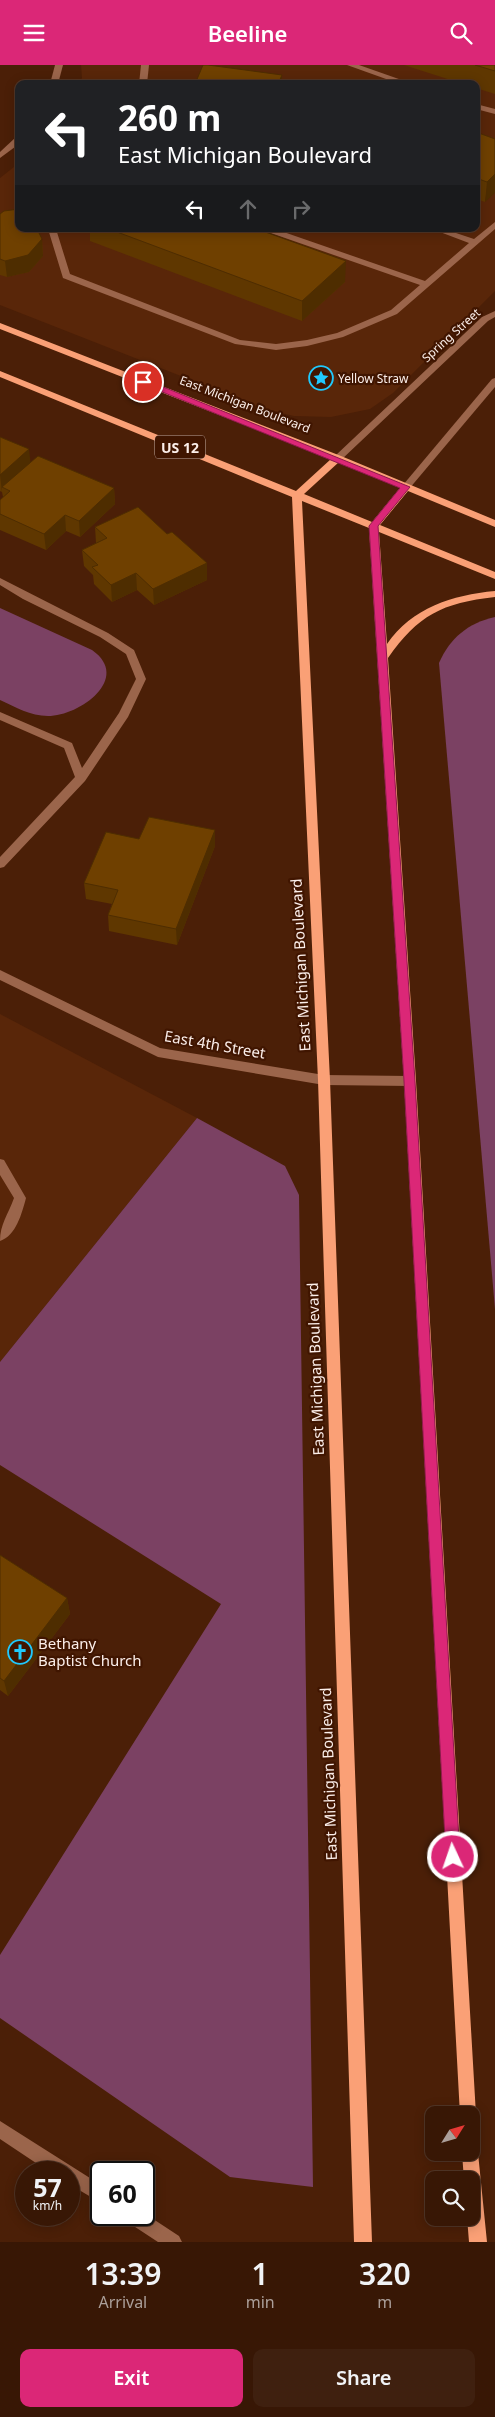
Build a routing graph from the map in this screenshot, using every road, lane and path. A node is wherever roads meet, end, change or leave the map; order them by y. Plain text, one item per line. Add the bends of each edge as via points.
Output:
1 (59, 65) edge
2 (145, 65) edge
3 (351, 65) edge
4 (55, 80) edge
5 (143, 80) edge
6 (396, 80) edge
7 (480, 107) edge
8 (495, 112) edge
9 (15, 143) edge
10 (0, 156) edge
11 (495, 225) edge
12 (53, 232) edge
13 (277, 232) edge
14 (445, 232) edge
15 (476, 242) junction
16 (427, 285) junction
17 (495, 314) edge
18 (0, 326) edge
19 (0, 374) edge
20 (495, 381) edge
21 (338, 458) junction
22 (406, 487) junction
23 (297, 495) junction
24 (495, 524) edge
25 (374, 526) junction
26 (495, 576) edge
27 (0, 581) edge
28 (495, 595) edge
29 (382, 659) junction
30 (0, 716) edge
31 (81, 778) junction
32 (0, 864) edge
33 (0, 975) edge
34 (324, 1080) junction
35 (410, 1081) junction
36 (0, 1164) edge
37 (0, 1236) edge
38 (467, 2106) edge
39 (1, 2132) edge
40 (48, 2161) edge
41 (471, 2161) edge
42 (149, 2226) edge
43 (173, 2242) edge
44 (362, 2242) edge
45 (478, 2242) edge

1 - 4 street
2 - 5 street
3 - 6 street
7 - 8 street
9 - 10 street
11 - 15 street
12 - 16 street via 66,276 238,342 276,347 340,335 394,312
13 - 16 street
14 - 15 street
15 - 16 street
17 - 21 street, Spring Street via 485,319
18 - 21 main road, East Michigan Boulevard
19 - 23 main road, US 12
20 - 22 street
21 - 22 main road, East Michigan Boulevard
21 - 23 main road
22 - 24 main road, East Michigan Boulevard
22 - 25 main road
23 - 25 main road, US 12
23 - 34 main road, East Michigan Boulevard
25 - 26 main road, US 12
25 - 29 main road
27 - 31 street via 130,652 140,679 124,714
28 - 29 main road via 448,604 424,614 408,625
29 - 35 main road
30 - 31 street via 68,746
31 - 32 street
33 - 34 street, East 4th Street via 158,1052
34 - 35 street, East 4th Street
34 - 44 main road, East Michigan Boulevard
35 - 38 main road
36 - 37 street via 20,1198 13,1221
39 - 40 street
41 - 45 main road
42 - 43 street

